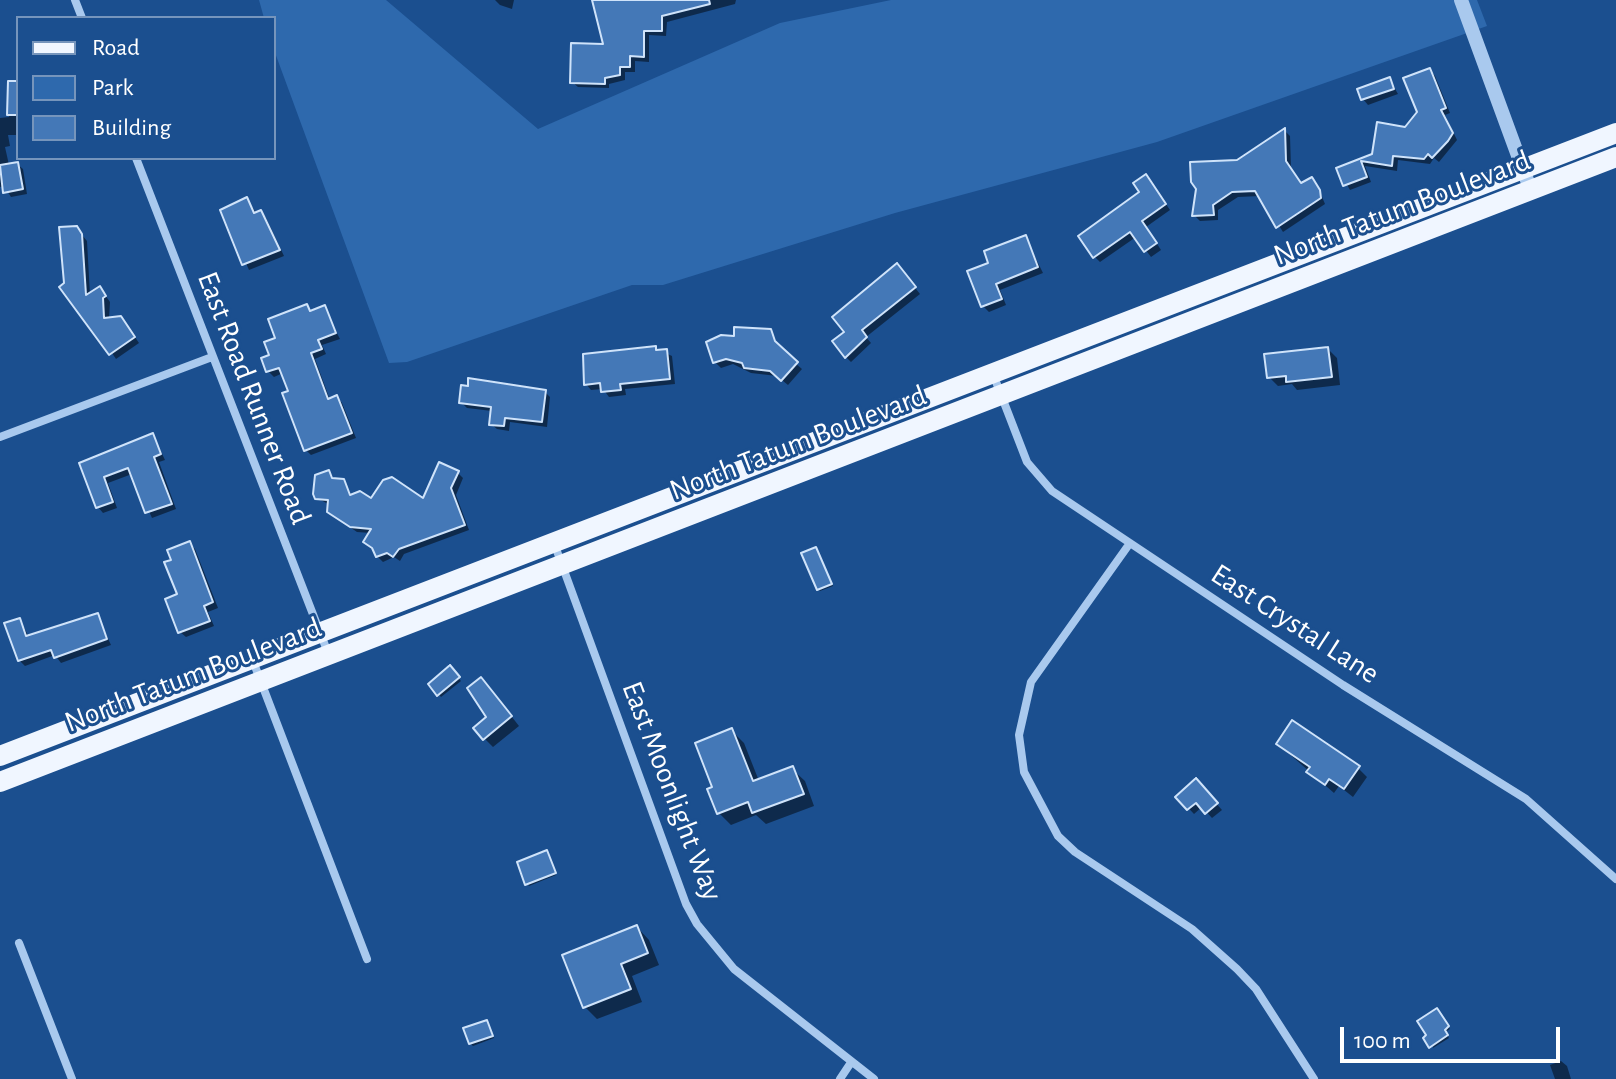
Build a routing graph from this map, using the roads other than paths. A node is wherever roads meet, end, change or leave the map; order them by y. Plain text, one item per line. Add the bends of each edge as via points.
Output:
1 (1466, 2) edge
2 (1616, 133) edge
3 (1616, 157) edge
4 (137, 160) edge
5 (1523, 168) junction
6 (1531, 191) junction
7 (212, 357) junction
8 (993, 374) junction
9 (1002, 396) junction
10 (0, 437) edge
11 (554, 542) junction
12 (1130, 543) junction
13 (562, 565) junction
14 (319, 633) junction
15 (328, 655) junction
16 (252, 658) junction
17 (261, 681) junction
18 (0, 756) edge
19 (0, 782) edge
20 (1616, 879) edge
21 (19, 943) dead end
22 (367, 959) dead end
23 (850, 1064) junction
24 (72, 1079) edge
25 (840, 1079) edge
26 (874, 1079) edge
27 (1314, 1079) edge

1 - 5 street
2 - 5 main road, North Tatum Boulevard
3 - 6 main road, North Tatum Boulevard
4 - 7 street, East Road Runner Road
5 - 6 street
5 - 8 main road, North Tatum Boulevard
6 - 9 main road, North Tatum Boulevard
7 - 10 street
7 - 14 street, East Road Runner Road
8 - 9 street, East Crystal Lane
8 - 11 main road, North Tatum Boulevard
9 - 12 street, East Crystal Lane via 1027,462 1039,478
9 - 13 main road, North Tatum Boulevard
11 - 13 street, East Moonlight Way
11 - 14 main road, North Tatum Boulevard
12 - 20 street, East Crystal Lane via 1526,799
12 - 27 street via 1031,682 1019,735 1024,772 1058,836 1075,852 1192,929 1256,989
13 - 15 main road, North Tatum Boulevard
13 - 23 street, East Moonlight Way via 697,924 734,969
14 - 15 street, East Road Runner Road
14 - 16 main road, North Tatum Boulevard
15 - 17 main road, North Tatum Boulevard
16 - 17 street
16 - 18 main road, North Tatum Boulevard
17 - 19 main road, North Tatum Boulevard
17 - 22 street
21 - 24 street
23 - 25 street
23 - 26 street, East Moonlight Way

